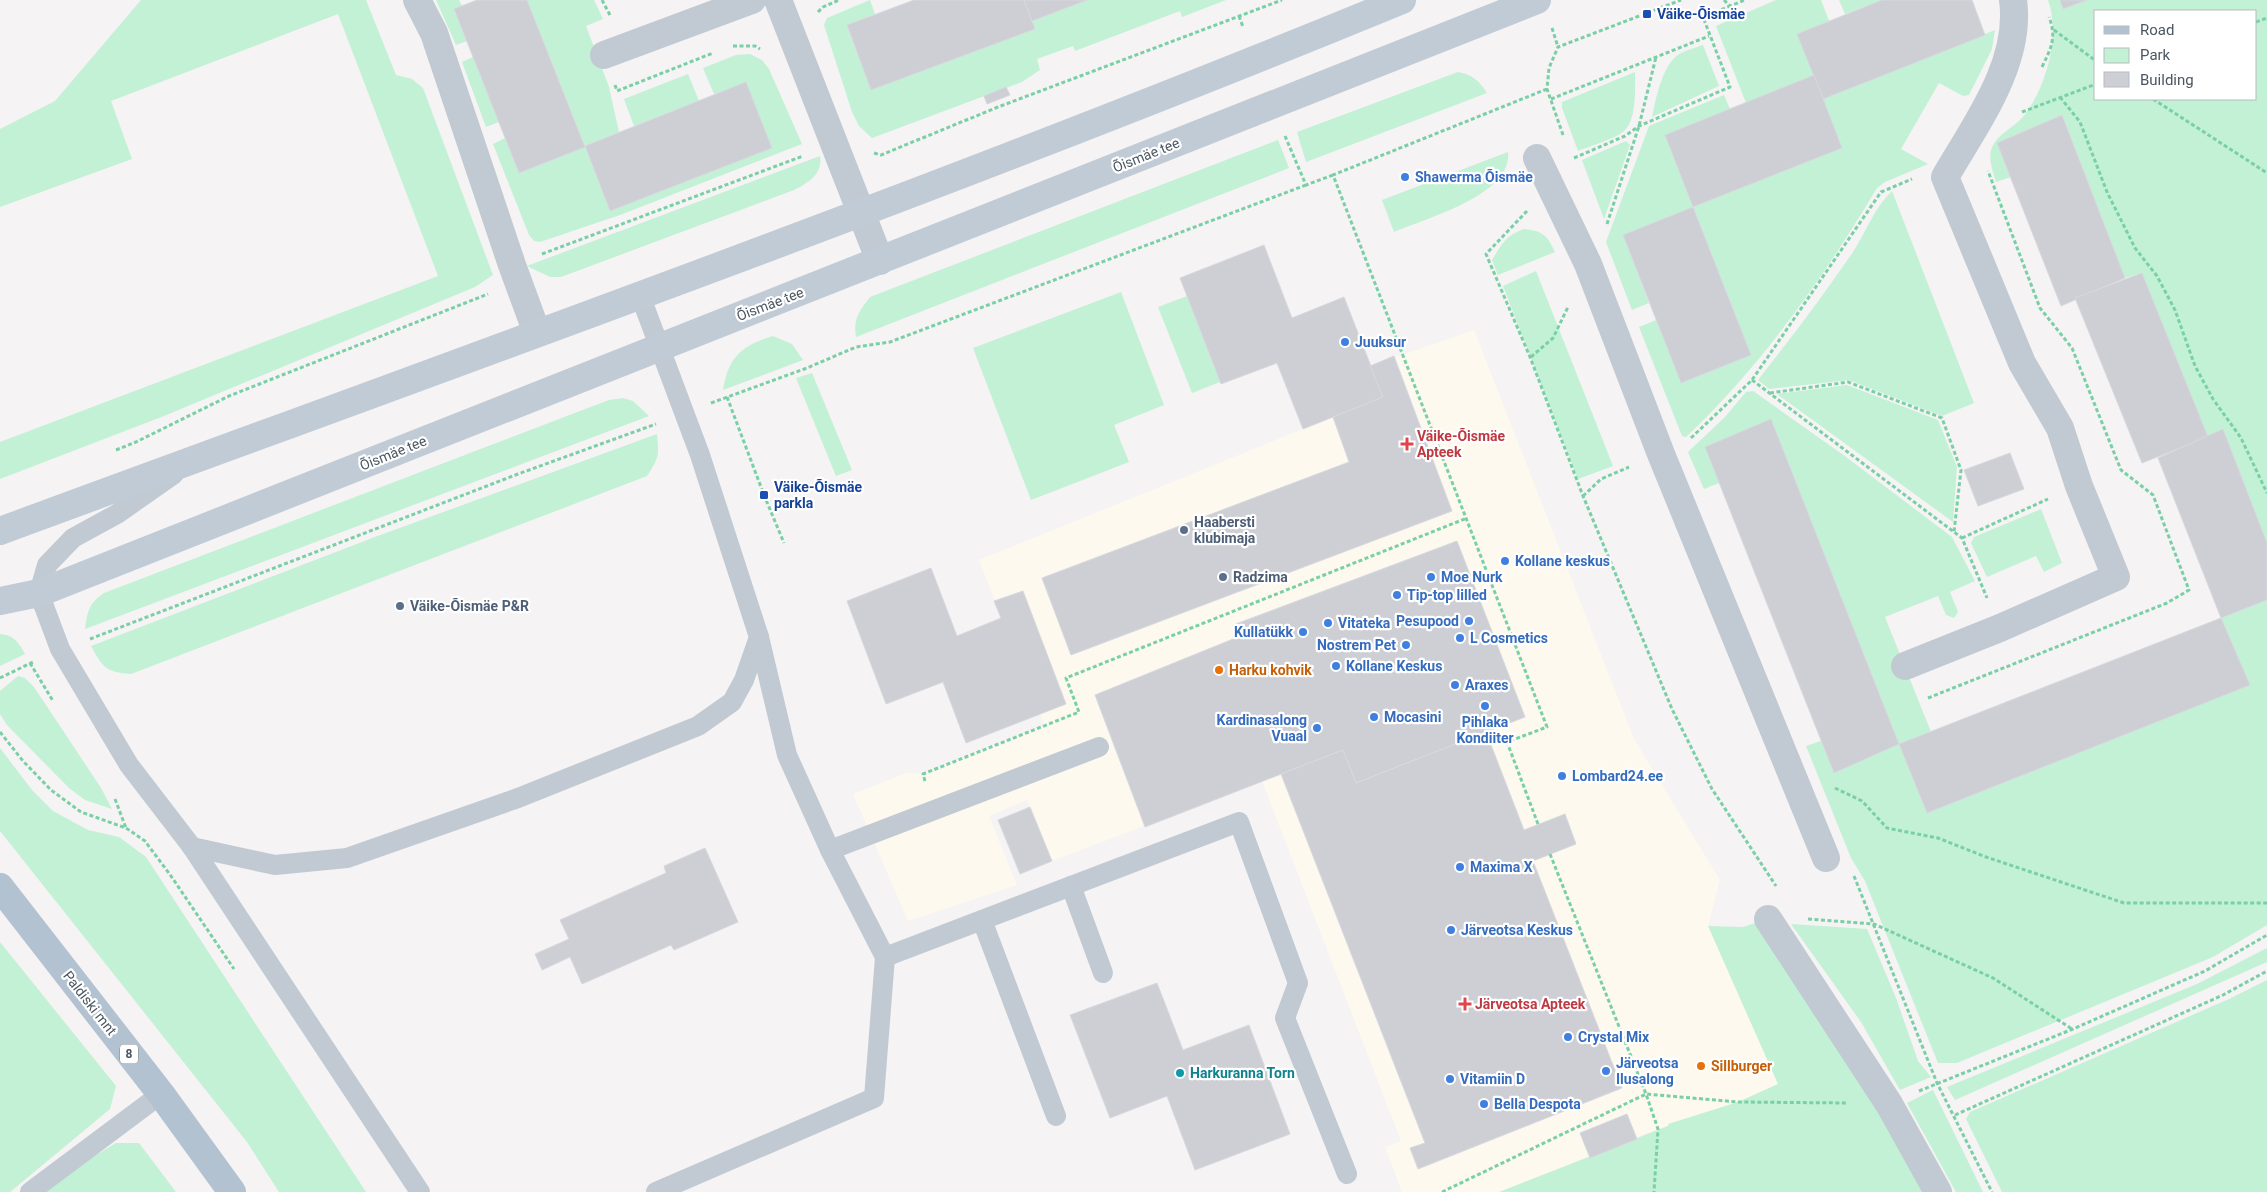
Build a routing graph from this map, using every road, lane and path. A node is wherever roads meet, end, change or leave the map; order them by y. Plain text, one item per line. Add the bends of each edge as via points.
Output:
1 (417, 0) edge
2 (752, 0) edge
3 (778, 0) edge
4 (839, 0) edge
5 (1282, 0) edge
6 (1402, 0) edge
7 (1537, 0) edge
8 (1724, 0) edge
9 (1745, 0) edge
10 (2013, 0) edge
11 (1730, 6) junction
12 (815, 16) dead end
13 (2054, 30) dead end
14 (1709, 36) junction
15 (726, 48) dead end
16 (763, 50) dead end
17 (717, 52) dead end
18 (604, 55) joint
19 (1656, 57) junction
20 (2094, 60) edge
21 (2094, 85) edge
22 (1546, 89) dead end
23 (2060, 97) junction
24 (1551, 100) dead end
25 (2155, 100) edge
26 (1639, 126) junction
27 (1972, 130) junction
28 (865, 150) dead end
29 (804, 155) dead end
30 (1536, 158) dead end
31 (2267, 173) edge
32 (1916, 177) dead end
33 (1306, 186) dead end
34 (1551, 186) junction
35 (862, 214) junction
36 (1604, 231) dead end
37 (880, 261) junction
38 (512, 265) junction
39 (640, 295) junction
40 (537, 333) junction
41 (660, 347) junction
42 (1752, 380) junction
43 (1769, 393) junction
44 (727, 397) junction
45 (685, 414) junction
46 (1688, 441) dead end
47 (109, 452) dead end
48 (196, 459) junction
49 (2079, 486) junction
50 (2267, 493) edge
51 (1466, 518) junction
52 (0, 532) edge
53 (1954, 532) junction
54 (1962, 538) junction
55 (784, 543) dead end
56 (39, 593) junction
57 (0, 601) edge
58 (0, 618) edge
59 (2000, 628) junction
60 (759, 637) junction
61 (60, 649) junction
62 (2015, 664) dead end
63 (1905, 666) dead end
64 (0, 678) edge
65 (0, 732) edge
66 (1099, 748) dead end
67 (1830, 786) dead end
68 (936, 810) junction
69 (1538, 824) dead end
70 (192, 847) junction
71 (830, 850) junction
72 (1550, 854) dead end
73 (1826, 858) dead end
74 (0, 879) edge
75 (1071, 886) junction
76 (0, 887) edge
77 (1781, 894) dead end
78 (2267, 904) edge
79 (24, 917) junction
80 (1768, 919) joint
81 (982, 920) junction
82 (885, 957) junction
83 (2267, 971) edge
84 (236, 972) dead end
85 (1102, 973) dead end
86 (2073, 1029) dead end
87 (161, 1094) junction
88 (1056, 1116) dead end
89 (1955, 1116) dead end
90 (1347, 1174) dead end
91 (30, 1192) edge
92 (232, 1192) edge
93 (420, 1192) edge
94 (656, 1192) edge
95 (1654, 1192) edge
96 (1938, 1192) edge

1 - 38 street via 434,33
2 - 18 street
3 - 35 street
4 - 12 path via 822,7
5 - 28 path via 998,107 881,155
6 - 35 main road
7 - 37 main road, Õismäe tee
8 - 11 path
9 - 11 path
10 - 27 street via 2016,18 2008,58
11 - 14 path via 1703,17
13 - 20 path
14 - 19 path
14 - 26 path via 1730,88
15 - 16 path via 735,44
17 - 18 path via 617,91
19 - 24 path
19 - 26 path
21 - 23 path
22 - 51 path via 1333,175
23 - 27 path
23 - 50 path via 2080,122 2107,192 2135,248 2171,301 2195,366 2240,438
25 - 31 path
26 - 34 path via 1625,136 1572,159
26 - 36 path
27 - 49 street via 1945,177 2022,363 2060,428
29 - 38 path
30 - 34 street
32 - 42 path via 1881,192
33 - 44 path via 890,342 856,347
34 - 73 street via 1588,264 1668,472
34 - 77 path via 1486,254 1672,709 1712,789
35 - 37 street
35 - 39 main road
37 - 41 main road, Õismäe tee
38 - 40 street
38 - 47 path via 496,290 229,396
39 - 40 main road
39 - 41 lane
40 - 48 main road
41 - 45 lane
41 - 56 main road, Õismäe tee
42 - 43 path
42 - 46 path
43 - 53 path
43 - 53 path via 1848,382 1942,418 1962,470
44 - 45 path
44 - 55 path
45 - 60 lane
45 - 61 path via 518,474
48 - 52 main road
48 - 56 lane via 117,514 73,538 47,565
49 - 54 path
49 - 59 street via 2116,577
51 - 68 path via 1066,678 1079,712 923,774
51 - 69 path via 1547,727 1507,742
53 - 54 path
54 - 59 path
56 - 57 main road, Õismäe tee
56 - 58 main road via 15,612
56 - 61 lane
59 - 62 path
59 - 63 street
60 - 70 lane via 744,680 732,702 698,726 518,798 347,858 275,865
60 - 71 lane via 787,755
61 - 64 path
61 - 70 lane via 129,765
65 - 84 path via 50,790 81,812 126,828 145,841
66 - 68 lane
67 - 78 path via 1862,801 1887,828 1938,838 2124,903
68 - 71 lane
70 - 93 lane
71 - 82 lane
72 - 95 path via 1658,1129
74 - 79 main road
75 - 81 lane
75 - 85 lane
75 - 90 lane via 1239,822 1298,983 1285,1018
76 - 79 main road, Paldiski mnt / 8
79 - 87 main road, Paldiski mnt / 8
80 - 86 path via 1874,924 1993,978
80 - 96 street via 1889,1104
81 - 82 lane
81 - 88 lane
82 - 94 lane via 874,1098
83 - 89 path via 2223,995
87 - 91 lane
87 - 92 main road, Paldiski mnt / 8

